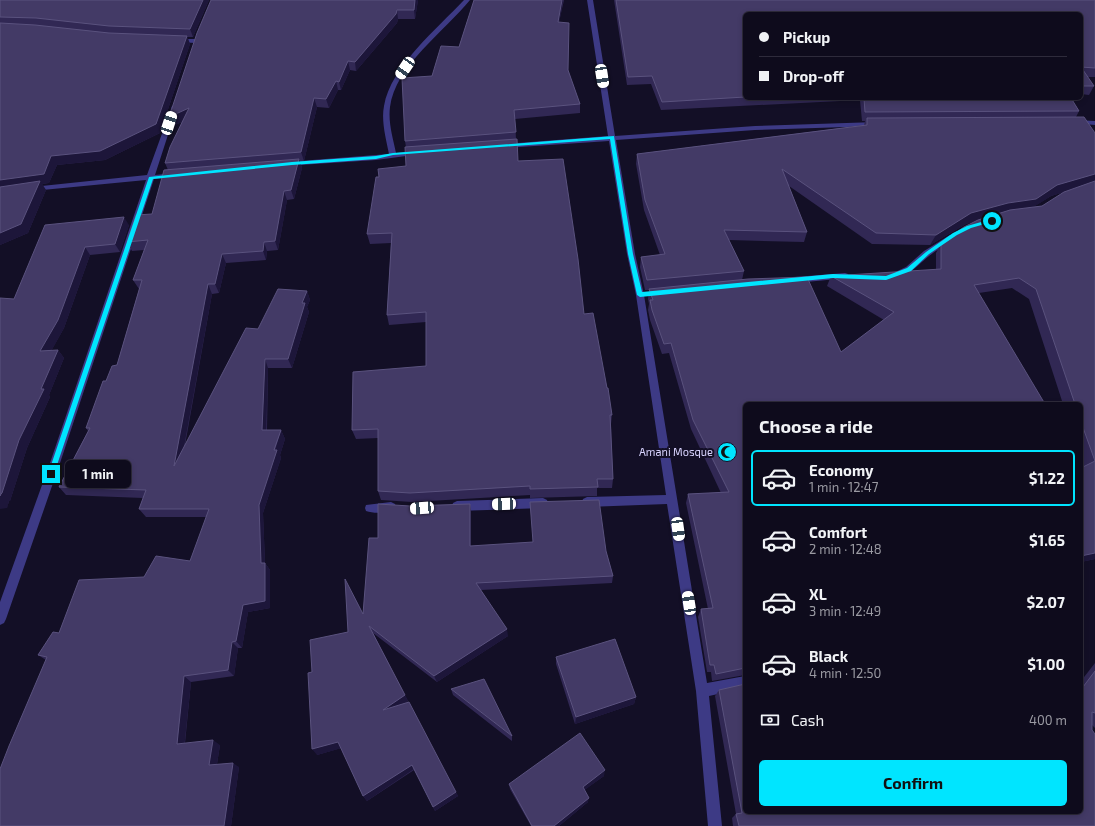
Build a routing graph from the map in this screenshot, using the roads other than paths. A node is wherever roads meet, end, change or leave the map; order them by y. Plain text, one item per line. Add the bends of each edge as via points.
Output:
1 (467, 0) edge
2 (590, 0) edge
3 (169, 40) edge
4 (196, 41) edge
5 (175, 103) edge
6 (1067, 122) edge
7 (1095, 123) edge
8 (885, 124) edge
9 (612, 137) junction
10 (495, 147) edge
11 (425, 152) edge
12 (393, 154) junction
13 (276, 165) edge
14 (182, 174) edge
15 (151, 178) junction
16 (23, 190) edge
17 (955, 234) edge
18 (852, 276) edge
19 (882, 278) edge
20 (789, 280) edge
21 (673, 499) junction
22 (578, 502) edge
23 (554, 503) edge
24 (446, 506) edge
25 (370, 508) dead end
26 (400, 508) edge
27 (0, 620) edge
28 (743, 682) edge
29 (702, 691) junction
30 (714, 826) edge

1 - 12 street via 405,68 390,94 387,122
2 - 9 street
3 - 4 street
5 - 15 street
6 - 7 street
8 - 9 street via 755,128
9 - 10 street
9 - 21 street via 630,254 644,294
11 - 12 street
12 - 13 street via 376,158
14 - 15 street
15 - 16 street
15 - 27 street
17 - 19 street via 909,269 896,276
18 - 20 street
21 - 22 street
21 - 29 street
23 - 24 street
25 - 26 street
28 - 29 street
29 - 30 street

